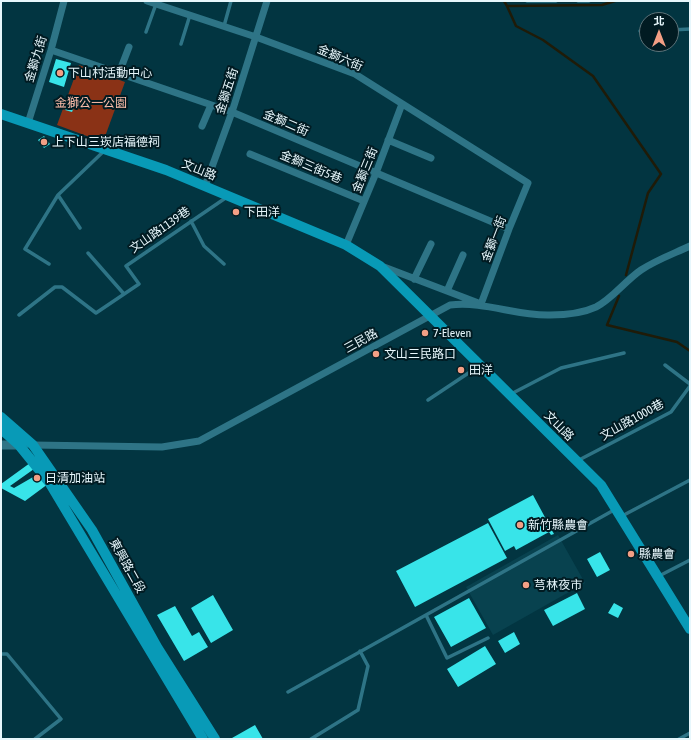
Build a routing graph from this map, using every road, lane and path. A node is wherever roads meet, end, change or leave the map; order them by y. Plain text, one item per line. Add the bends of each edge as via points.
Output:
1 (64, 1) edge
2 (147, 1) edge
3 (231, 1) edge
4 (268, 1) edge
5 (527, 1) edge
6 (556, 1) edge
7 (578, 1) edge
8 (589, 1) edge
9 (156, 4) junction
10 (190, 15) junction
11 (224, 26) junction
12 (690, 29) edge
13 (679, 30) edge
14 (146, 32) dead end
15 (256, 37) junction
16 (181, 44) dead end
17 (129, 47) dead end
18 (51, 50) junction
19 (119, 73) junction
20 (402, 104) junction
21 (211, 105) junction
22 (232, 112) junction
23 (1, 114) edge
24 (28, 123) junction
25 (202, 126) dead end
26 (388, 140) junction
27 (105, 150) junction
28 (250, 154) dead end
29 (431, 158) dead end
30 (376, 173) junction
31 (528, 183) joint
32 (205, 186) junction
33 (58, 195) junction
34 (228, 196) junction
35 (364, 201) junction
36 (191, 222) junction
37 (80, 228) dead end
38 (509, 229) junction
39 (431, 244) dead end
40 (346, 245) junction
41 (690, 246) edge
42 (88, 253) dead end
43 (463, 255) dead end
44 (49, 264) dead end
45 (224, 264) dead end
46 (380, 266) junction
47 (414, 279) junction
48 (447, 291) junction
49 (124, 294) junction
50 (481, 304) junction
51 (19, 315) dead end
52 (430, 316) junction
53 (624, 353) dead end
54 (665, 365) dead end
55 (479, 366) junction
56 (690, 385) edge
57 (510, 395) junction
58 (428, 400) dead end
59 (1, 416) edge
60 (1, 429) edge
61 (1, 445) edge
62 (18, 445) junction
63 (33, 445) junction
64 (576, 462) junction
65 (690, 480) edge
66 (619, 512) junction
67 (690, 560) edge
68 (658, 577) junction
69 (426, 615) junction
70 (690, 629) edge
71 (488, 638) dead end
72 (360, 651) junction
73 (1, 654) edge
74 (170, 675) junction
75 (288, 692) dead end
76 (690, 733) edge
77 (311, 738) edge
78 (35, 739) edge
79 (203, 739) edge
80 (215, 739) edge
81 (679, 739) edge

1 - 18 street, 金獅九街
2 - 9 street, 金獅六街
3 - 11 lane
4 - 15 street, 金獅五街
5 - 6 lane
7 - 8 lane
9 - 10 street, 金獅六街
9 - 14 lane
10 - 11 street, 金獅六街
10 - 16 lane
11 - 15 street, 金獅六街
12 - 13 lane
15 - 20 street, 金獅六街 via 355,74
15 - 22 street, 金獅五街
17 - 19 street
18 - 19 street, 金獅二街
18 - 24 street, 金獅九街
19 - 21 street, 金獅二街
20 - 26 street, 金獅三街
20 - 31 street, 金獅六街
21 - 22 street, 金獅二街
21 - 25 street
22 - 30 street, 金獅二街
22 - 32 street, 金獅五街
23 - 24 main road, 文山路
24 - 27 main road, 文山路
26 - 29 street
26 - 30 street, 金獅三街
27 - 32 main road, 文山路
27 - 33 lane
28 - 35 street, 金獅三街5巷
30 - 35 street, 金獅三街
30 - 38 street, 金獅二街
31 - 38 street, 金獅一街
32 - 34 main road, 文山路
33 - 37 lane
33 - 44 lane via 25,249
34 - 36 lane, 文山路1139巷
34 - 40 main road, 文山路
35 - 40 street, 金獅三街
36 - 45 lane via 204,246
36 - 49 lane, 文山路1139巷 via 126,266 140,284
38 - 50 street, 金獅一街
39 - 47 street
40 - 46 main road, 文山路
41 - 50 street, 三民路 via 641,270 596,307 551,315 518,313
42 - 49 lane
43 - 48 street
46 - 47 street, 文山路
46 - 52 main road, 文山路
47 - 48 street, 文山路
48 - 50 street, 文山路
49 - 51 lane, 文山路1139巷 via 96,313 62,286 55,287
50 - 52 street, 三民路 via 450,305
52 - 55 main road, 文山路
52 - 63 street, 三民路 via 199,441 162,447
53 - 57 lane via 561,368
54 - 56 lane, 文山路1000巷
55 - 57 main road, 文山路
55 - 58 lane
56 - 64 lane, 文山路1000巷 via 671,412
57 - 64 main road, 文山路
59 - 63 main road, 東興路二段
60 - 62 main road, 東興路二段
61 - 62 street
62 - 63 street
62 - 74 main road, 東興路二段 via 48,482
63 - 74 main road, 東興路二段 via 92,530
64 - 66 main road, 文山路 via 600,485
65 - 66 lane
66 - 68 main road, 文山路
66 - 69 lane
67 - 68 lane
68 - 70 main road, 文山路
69 - 71 lane via 447,658
69 - 72 lane
72 - 75 lane
72 - 77 lane via 368,666 358,710
73 - 78 lane via 7,654 61,719
74 - 79 main road, 東興路二段
74 - 80 main road, 東興路二段
76 - 81 lane

